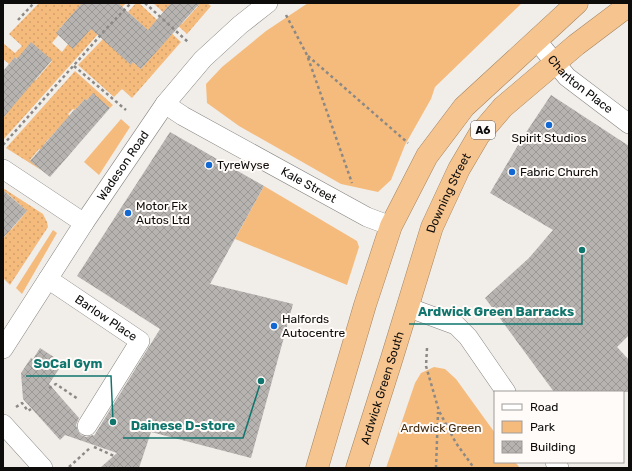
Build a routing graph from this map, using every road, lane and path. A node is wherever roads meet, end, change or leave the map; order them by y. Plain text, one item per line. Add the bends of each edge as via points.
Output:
1 (34, 3) edge
2 (131, 3) edge
3 (145, 3) edge
4 (268, 3) edge
5 (577, 3) edge
6 (629, 5) edge
7 (285, 14) dead end
8 (18, 20) dead end
9 (536, 40) junction
10 (188, 42) dead end
11 (307, 55) junction
12 (555, 62) junction
13 (74, 66) junction
14 (165, 104) junction
15 (126, 110) dead end
16 (629, 124) edge
17 (409, 144) dead end
18 (3, 145) edge
19 (3, 169) edge
20 (354, 188) dead end
21 (84, 223) junction
22 (391, 226) junction
23 (48, 280) junction
24 (407, 307) junction
25 (427, 348) dead end
26 (3, 349) edge
27 (505, 391) edge
28 (15, 407) dead end
29 (31, 409) dead end
30 (438, 411) junction
31 (3, 424) edge
32 (87, 426) dead end
33 (91, 446) dead end
34 (69, 467) dead end
35 (43, 468) edge
36 (317, 468) edge
37 (357, 468) edge
38 (436, 468) edge
39 (474, 468) edge

1 - 8 path
2 - 13 path
3 - 10 path
4 - 14 street, Wadeson Road via 203,58
5 - 9 highway, A6
6 - 12 highway, Downing Street / A6
7 - 11 path
9 - 12 street, Charlton Place
9 - 22 highway, A6 via 464,107 427,156
11 - 17 path
11 - 20 path
12 - 16 street, Charlton Place via 567,77
12 - 24 highway, Downing Street / A6 via 503,107 479,135 459,169 432,227
13 - 15 path
13 - 18 path
14 - 21 street, Wadeson Road
14 - 22 street, Kale Street via 367,217
19 - 21 street
21 - 23 street, Wadeson Road
22 - 36 highway, A6
23 - 26 street, Wadeson Road
23 - 32 street, Barlow Place via 140,340
24 - 27 street via 456,325 468,337
24 - 37 highway, Ardwick Green South / A6
25 - 30 path via 426,366
28 - 29 path via 22,403 28,411
30 - 38 path
30 - 39 path
31 - 35 street
33 - 34 path

